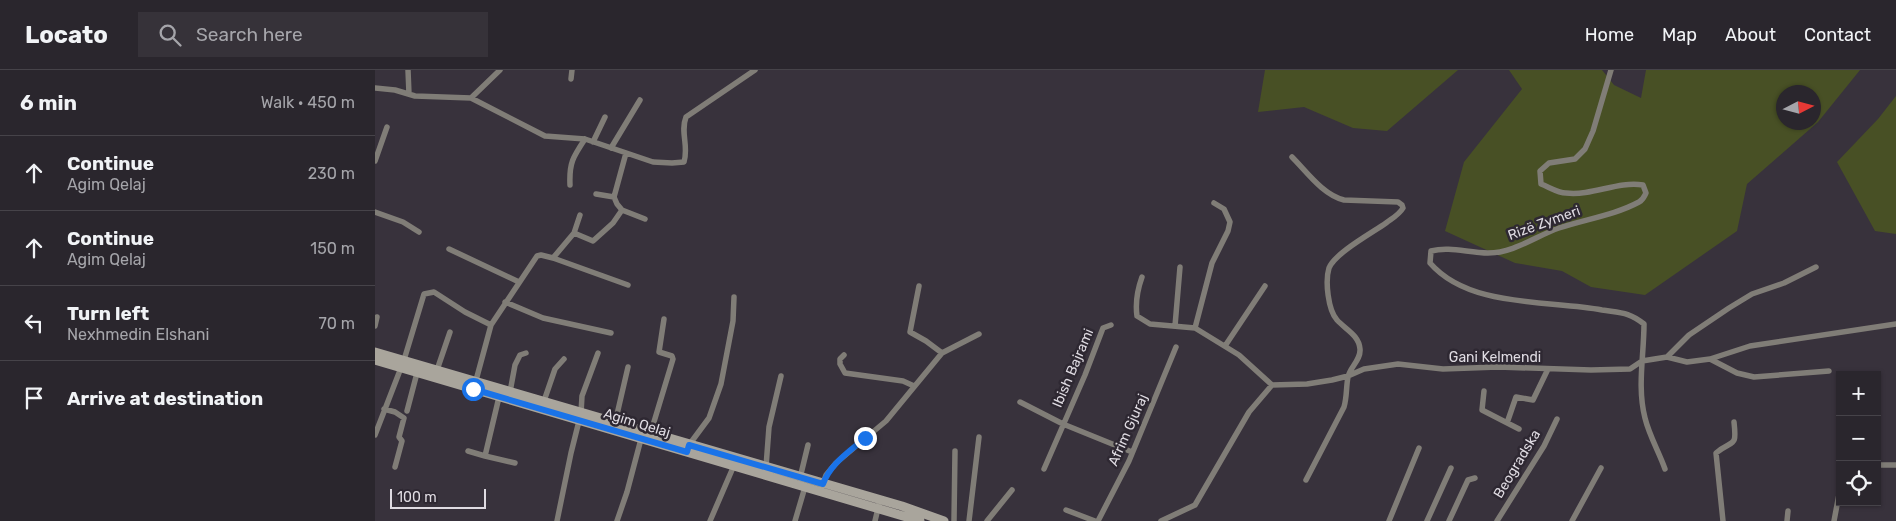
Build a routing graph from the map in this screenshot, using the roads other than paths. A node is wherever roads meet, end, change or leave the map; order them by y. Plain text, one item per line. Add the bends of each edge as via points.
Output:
1 (407, 70) edge
2 (500, 70) edge
3 (572, 70) edge
4 (755, 70) edge
5 (1611, 70) edge
6 (571, 79) dead end
7 (375, 88) edge
8 (409, 94) junction
9 (471, 98) junction
10 (640, 100) dead end
11 (605, 118) dead end
12 (387, 127) dead end
13 (585, 139) junction
14 (593, 142) junction
15 (611, 148) junction
16 (626, 153) junction
17 (1292, 157) dead end
18 (375, 161) edge
19 (570, 185) dead end
20 (597, 194) dead end
21 (614, 197) junction
22 (1214, 203) dead end
23 (622, 210) junction
24 (375, 212) edge
25 (580, 215) dead end
26 (645, 219) dead end
27 (419, 232) dead end
28 (574, 232) junction
29 (449, 249) dead end
30 (553, 258) junction
31 (1180, 267) dead end
32 (1817, 267) dead end
33 (1142, 277) dead end
34 (519, 282) junction
35 (628, 285) dead end
36 (919, 286) dead end
37 (1265, 286) dead end
38 (734, 297) dead end
39 (505, 302) junction
40 (377, 317) dead end
41 (664, 319) dead end
42 (1896, 324) edge
43 (491, 325) junction
44 (1111, 325) dead end
45 (375, 326) edge
46 (1175, 326) junction
47 (1195, 328) junction
48 (450, 332) dead end
49 (611, 333) dead end
50 (979, 334) dead end
51 (1225, 346) junction
52 (1176, 347) dead end
53 (942, 352) junction
54 (526, 353) dead end
55 (598, 353) dead end
56 (844, 355) dead end
57 (377, 357) edge
58 (1667, 357) junction
59 (564, 359) dead end
60 (1710, 359) junction
61 (1642, 361) junction
62 (402, 364) junction
63 (628, 367) dead end
64 (1549, 369) junction
65 (437, 370) junction
66 (1829, 371) dead end
67 (417, 373) junction
68 (781, 376) dead end
69 (1348, 376) junction
70 (474, 385) junction
71 (1272, 385) junction
72 (914, 386) junction
73 (1484, 391) dead end
74 (510, 392) junction
75 (499, 397) junction
76 (544, 401) junction
77 (1020, 402) dead end
78 (384, 409) junction
79 (407, 411) dead end
80 (581, 417) junction
81 (1557, 419) dead end
82 (1734, 422) dead end
83 (615, 423) junction
84 (1507, 423) junction
85 (1063, 424) junction
86 (1519, 430) dead end
87 (375, 434) edge
88 (979, 437) dead end
89 (646, 438) junction
90 (808, 445) dead end
91 (1419, 448) dead end
92 (688, 449) junction
93 (468, 451) dead end
94 (955, 451) dead end
95 (1132, 452) junction
96 (485, 456) junction
97 (735, 462) junction
98 (515, 463) dead end
99 (1881, 464) edge
100 (1896, 465) edge
101 (395, 467) dead end
102 (1451, 468) dead end
103 (1601, 468) dead end
104 (1044, 469) dead end
105 (1665, 469) dead end
106 (764, 471) junction
107 (800, 478) junction
108 (1475, 478) dead end
109 (1306, 480) dead end
110 (805, 487) junction
111 (822, 487) junction
112 (1012, 490) dead end
113 (879, 504) junction
114 (1837, 506) edge
115 (1066, 510) dead end
116 (1788, 510) dead end
117 (557, 521) edge
118 (617, 521) edge
119 (710, 521) edge
120 (795, 521) edge
121 (875, 521) edge
122 (920, 521) edge
123 (944, 521) edge
124 (954, 521) edge
125 (969, 521) edge
126 (987, 521) edge
127 (1097, 521) edge
128 (1161, 521) edge
129 (1389, 521) edge
130 (1427, 521) edge
131 (1449, 521) edge
132 (1497, 521) edge
133 (1572, 521) edge
134 (1723, 521) edge
135 (1787, 521) edge
136 (1834, 521) edge

1 - 8 street
2 - 9 street
3 - 6 street
4 - 16 street via 686,117 683,125 687,154 684,162 653,162
5 - 61 street, Rizë Zymeri via 1585,148 1575,158 1549,163 1540,171 1541,184 1565,194 1624,184 1643,185 1646,193 1642,201 1558,228 1514,248 1489,253 1452,249 1431,251 1430,263 1439,274 1469,291 1633,315 1645,324
7 - 8 street
8 - 9 street
9 - 13 street via 545,136
10 - 15 street
11 - 14 street
12 - 18 street
13 - 14 street
13 - 19 street via 572,158
14 - 15 street
15 - 16 street
16 - 21 street
17 - 69 street via 1337,198 1398,202 1403,208 1330,266 1330,306 1336,319 1355,337 1360,349
20 - 21 street
21 - 23 street
22 - 47 street via 1224,209 1230,222 1212,262
23 - 26 street
23 - 28 street via 593,241
24 - 27 street
25 - 28 street
28 - 30 street
29 - 34 street
30 - 34 street via 537,256
30 - 35 street
31 - 46 street
32 - 58 street via 1752,294 1689,335
33 - 46 street via 1135,304 1137,316 1150,324
34 - 39 street
36 - 53 street via 910,332
37 - 51 street
38 - 92 street via 733,321 721,384 709,418
39 - 43 street
39 - 49 street via 543,318
40 - 45 street
41 - 89 street via 659,352 673,359
42 - 60 street, Gani Kelmendi via 1750,346
43 - 62 street via 434,292 424,294
43 - 70 street
44 - 85 street, Ibish Bajrami via 1103,328
46 - 47 street
47 - 51 street
48 - 65 street
50 - 53 street
51 - 71 street
52 - 95 street, Afrim Gjuraj
53 - 72 street
54 - 74 street via 520,355 515,365
55 - 80 street via 582,396
56 - 72 street via 840,364 845,373 903,381
57 - 62 main road, Agim Qelaj
58 - 60 street, Gani Kelmendi via 1687,362
58 - 61 street, Gani Kelmendi
59 - 76 street via 555,369
60 - 66 street via 1737,374 1755,377
61 - 64 street, Gani Kelmendi via 1630,369
61 - 105 street via 1645,418
62 - 65 main road, Agim Qelaj
62 - 67 main road, Agim Qelaj
62 - 78 street
63 - 83 street
64 - 69 street, Gani Kelmendi via 1443,369 1398,364 1364,369
64 - 84 street via 1533,400 1516,397
65 - 70 main road, Agim Qelaj
67 - 70 main road, Agim Qelaj
67 - 79 street
68 - 106 street via 769,427
69 - 71 street, Gani Kelmendi via 1307,384
69 - 109 street via 1344,407
70 - 74 main road, Agim Qelaj
70 - 75 main road, Agim Qelaj
71 - 128 street via 1249,412 1195,505
72 - 111 street via 886,421 836,463 826,475
73 - 84 street via 1482,410
74 - 76 main road, Agim Qelaj
75 - 80 main road, Agim Qelaj
75 - 96 street
76 - 80 main road, Agim Qelaj
77 - 85 street, Ibish Bajrami
78 - 87 street
78 - 101 street via 404,418
80 - 83 main road, Agim Qelaj
80 - 89 main road, Agim Qelaj
80 - 117 street
81 - 132 street, Beogradska
82 - 134 street via 1734,442 1716,452
83 - 89 main road, Agim Qelaj
84 - 86 street
85 - 95 street, Ibish Bajrami
85 - 104 street, Ibish Bajrami
88 - 125 street
89 - 92 main road, Agim Qelaj
89 - 118 street
90 - 107 street
91 - 129 street
92 - 97 main road, Agim Qelaj
93 - 96 street
94 - 124 street
95 - 127 street, Afrim Gjuraj
96 - 98 street
97 - 106 main road, Agim Qelaj
97 - 119 street
99 - 100 street
102 - 130 street
103 - 133 street
106 - 107 main road, Agim Qelaj
106 - 110 main road, Agim Qelaj
107 - 111 main road, Agim Qelaj
108 - 131 street via 1468,480
110 - 111 main road, Agim Qelaj
110 - 120 street
111 - 113 main road, Agim Qelaj
112 - 126 street
113 - 121 street
113 - 122 main road, Agim Qelaj
113 - 123 main road, Agim Qelaj via 902,506
114 - 136 street
115 - 127 street
116 - 135 street

